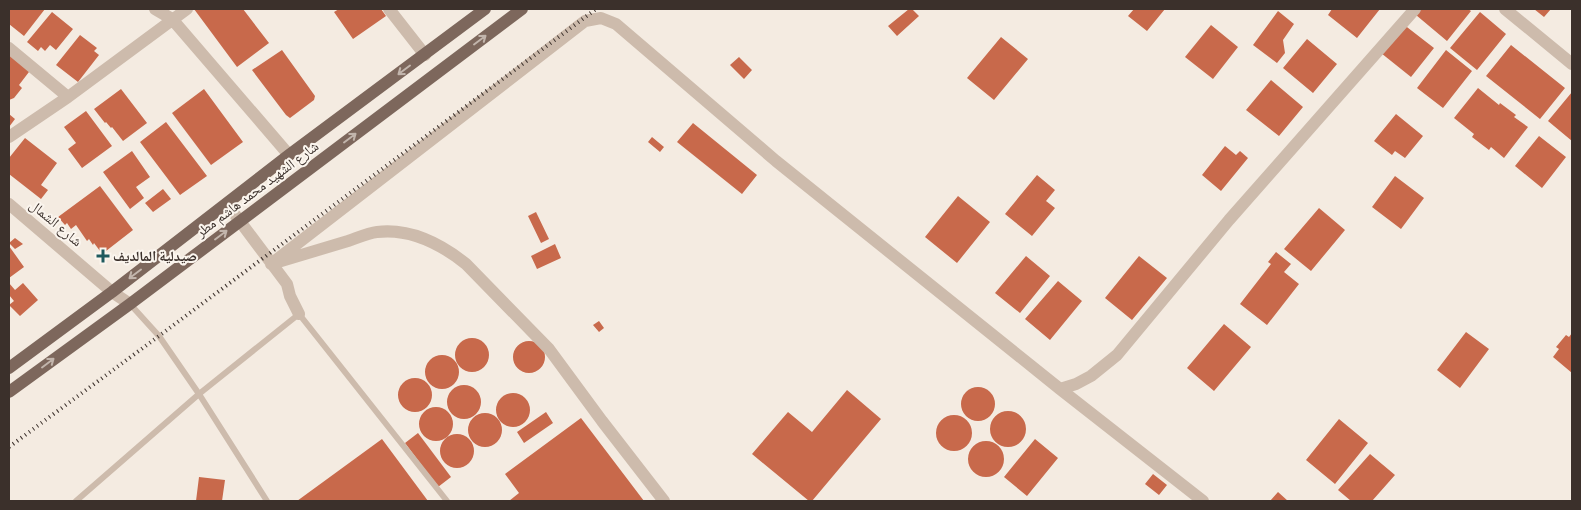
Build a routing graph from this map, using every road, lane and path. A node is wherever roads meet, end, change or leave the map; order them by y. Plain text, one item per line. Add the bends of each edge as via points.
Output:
1 (155, 9) edge
2 (187, 9) edge
3 (389, 9) edge
4 (485, 9) edge
5 (522, 9) edge
6 (1415, 9) edge
7 (1505, 9) edge
8 (172, 19) junction
9 (9, 48) edge
10 (425, 55) junction
11 (1572, 64) edge
12 (68, 96) junction
13 (9, 137) edge
14 (289, 155) junction
15 (9, 204) edge
16 (226, 204) junction
17 (239, 221) junction
18 (271, 264) junction
19 (112, 292) junction
20 (130, 304) junction
21 (299, 314) junction
22 (9, 368) edge
23 (1060, 389) junction
24 (9, 392) edge
25 (199, 394) junction
26 (76, 501) edge
27 (267, 501) edge
28 (447, 501) edge
29 (664, 501) edge
30 (1203, 501) edge

1 - 8 street
2 - 8 street
3 - 10 street
4 - 10 main road, شارع الشهيد محمد هاشم مطر
17 -> 5 main road, شارع الشهيد محمد هاشم مطر
6 - 23 street via 1117,355 1091,376
7 - 11 street
8 - 12 street
8 - 14 street
9 - 12 street
10 -> 14 main road, شارع الشهيد محمد هاشم مطر
12 - 13 street
14 - 16 main road, شارع الشهيد محمد هاشم مطر
15 - 19 street, شارع الشمال
16 - 17 street
16 -> 19 main road, شارع الشهيد محمد هاشم مطر
17 - 18 street
20 -> 17 main road, شارع الشهيد محمد هاشم مطر
18 - 21 street via 287,284
18 - 23 street via 585,21 601,18 616,24 776,161
18 - 29 street via 377,232 415,236 451,252 549,349
19 - 20 street, شارع الشمال
19 - 22 main road, شارع الشهيد محمد هاشم مطر
24 -> 20 main road, شارع الشهيد محمد هاشم مطر
20 - 25 lane via 159,336
21 - 25 lane
21 - 28 lane
23 - 30 street
25 - 26 lane
25 - 27 lane

